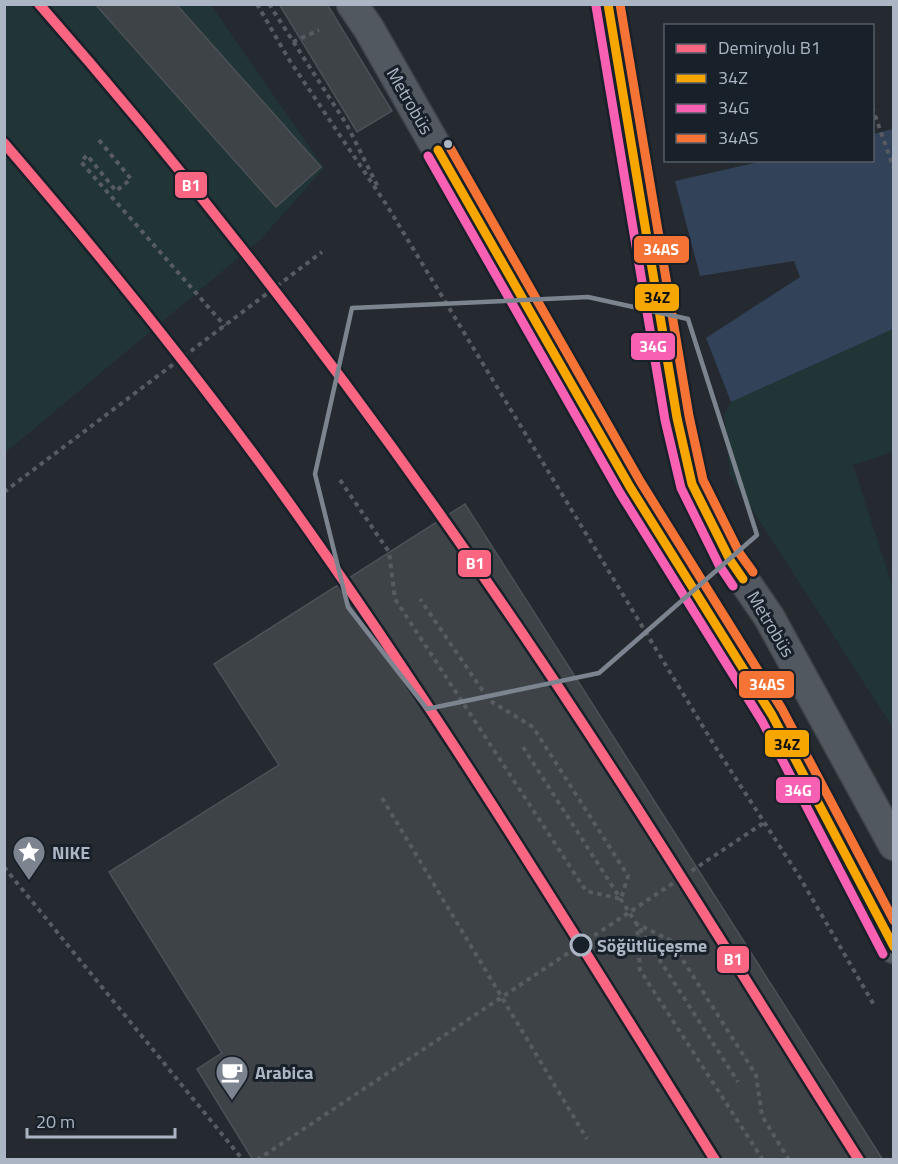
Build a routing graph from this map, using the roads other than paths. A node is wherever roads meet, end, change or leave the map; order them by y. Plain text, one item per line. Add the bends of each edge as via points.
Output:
1 (352, 4) edge
2 (608, 4) edge
3 (894, 845) edge
4 (894, 948) edge

1 - 4 lane, Metrobüs via 630,488 763,701
2 - 3 lane, Metrobüs via 677,418 692,484 730,560 770,618

